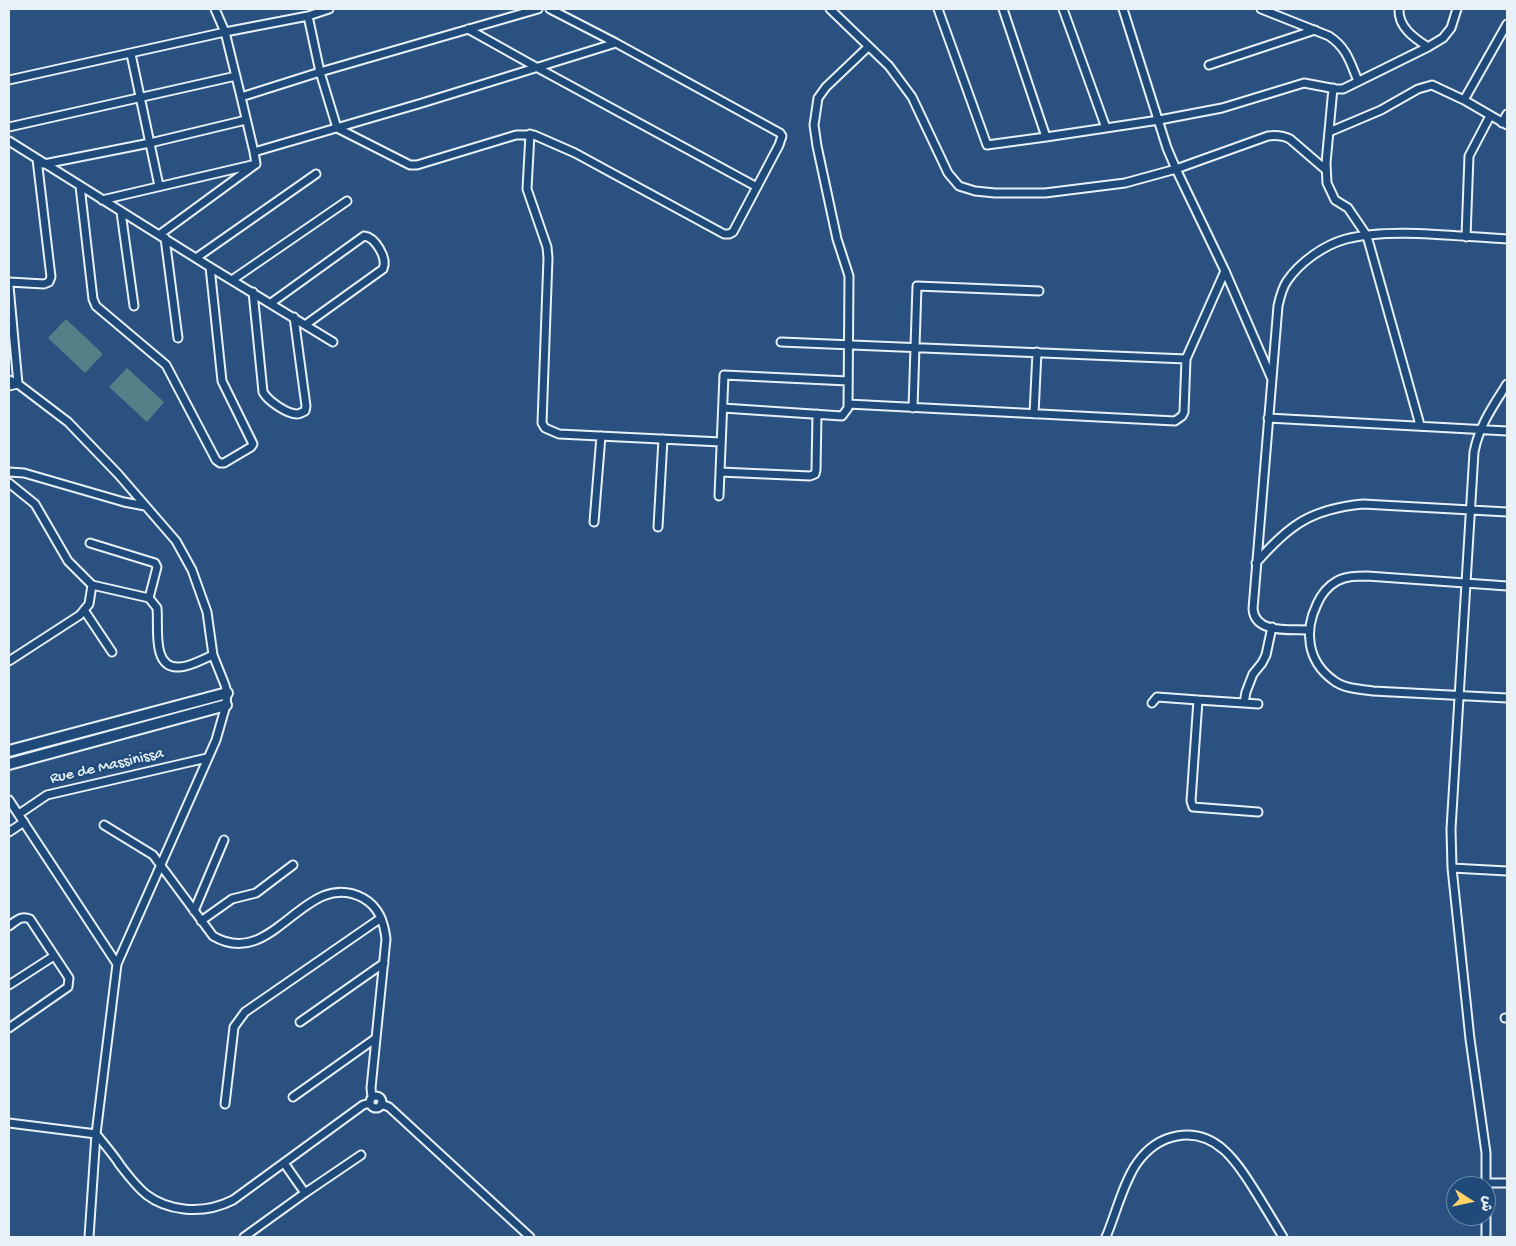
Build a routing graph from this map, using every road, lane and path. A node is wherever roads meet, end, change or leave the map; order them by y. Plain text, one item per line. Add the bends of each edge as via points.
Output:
1 (215, 9) edge
2 (329, 9) edge
3 (538, 9) edge
4 (550, 9) edge
5 (830, 9) edge
6 (938, 9) edge
7 (1003, 9) edge
8 (1063, 9) edge
9 (1123, 9) edge
10 (1261, 9) edge
11 (1399, 9) edge
12 (1457, 9) edge
13 (308, 16) junction
14 (1507, 24) edge
15 (468, 29) junction
16 (1315, 30) junction
17 (225, 32) junction
18 (616, 43) junction
19 (868, 47) junction
20 (1428, 47) junction
21 (131, 54) junction
22 (1209, 65) dead end
23 (536, 67) junction
24 (320, 72) junction
25 (236, 76) junction
26 (9, 80) edge
27 (1358, 81) junction
28 (1332, 88) junction
29 (242, 96) junction
30 (140, 98) junction
31 (1464, 100) junction
32 (1507, 114) edge
33 (1490, 116) junction
34 (246, 120) junction
35 (1159, 120) junction
36 (1505, 124) edge
37 (9, 127) edge
38 (337, 128) junction
39 (1106, 128) junction
40 (1329, 132) junction
41 (530, 134) junction
42 (1046, 137) junction
43 (9, 141) edge
44 (150, 143) junction
45 (254, 152) junction
46 (37, 159) junction
47 (44, 164) junction
48 (256, 164) junction
49 (1176, 169) junction
50 (1326, 170) junction
51 (316, 174) dead end
52 (80, 186) junction
53 (158, 186) junction
54 (757, 187) junction
55 (102, 200) junction
56 (347, 201) dead end
57 (121, 212) junction
58 (1367, 236) junction
59 (162, 237) junction
60 (1466, 237) junction
61 (1507, 239) edge
62 (196, 258) junction
63 (210, 267) junction
64 (1224, 271) junction
65 (232, 280) junction
66 (9, 282) edge
67 (9, 286) edge
68 (1039, 291) dead end
69 (253, 292) junction
70 (271, 303) junction
71 (134, 306) dead end
72 (294, 317) junction
73 (305, 325) junction
74 (178, 338) dead end
75 (333, 342) dead end
76 (781, 342) dead end
77 (849, 344) junction
78 (915, 347) junction
79 (1037, 352) junction
80 (1186, 360) junction
81 (1272, 378) junction
82 (9, 380) edge
83 (848, 381) junction
84 (18, 384) junction
85 (1507, 384) edge
86 (9, 386) edge
87 (848, 404) junction
88 (723, 408) junction
89 (913, 408) junction
90 (817, 414) junction
91 (1034, 414) junction
92 (1268, 418) junction
93 (1420, 425) junction
94 (1480, 429) junction
95 (1507, 431) edge
96 (601, 436) junction
97 (663, 440) junction
98 (721, 442) junction
99 (9, 472) edge
100 (720, 472) junction
101 (9, 483) edge
102 (129, 487) junction
103 (719, 496) dead end
104 (124, 502) junction
105 (146, 506) junction
106 (1470, 509) junction
107 (1507, 512) edge
108 (594, 522) dead end
109 (658, 527) dead end
110 (90, 543) dead end
111 (1256, 563) junction
112 (1466, 584) junction
113 (92, 585) junction
114 (1507, 586) edge
115 (149, 598) junction
116 (84, 610) junction
117 (1272, 627) junction
118 (1308, 630) junction
119 (112, 652) dead end
120 (213, 655) junction
121 (9, 661) edge
122 (227, 694) junction
123 (1459, 696) junction
124 (1507, 698) edge
125 (1198, 700) junction
126 (1152, 703) dead end
127 (1244, 703) junction
128 (1258, 704) dead end
129 (226, 705) junction
130 (9, 751) edge
131 (207, 758) junction
132 (9, 764) edge
133 (9, 800) edge
134 (1258, 812) dead end
135 (18, 814) junction
136 (24, 822) junction
137 (104, 825) dead end
138 (9, 832) edge
139 (224, 840) dead end
140 (161, 864) junction
141 (293, 865) dead end
142 (1452, 868) junction
143 (1507, 870) edge
144 (194, 911) junction
145 (381, 918) junction
146 (201, 921) junction
147 (9, 926) edge
148 (54, 956) junction
149 (384, 963) junction
150 (117, 964) junction
151 (9, 985) edge
152 (300, 1022) dead end
153 (9, 1028) edge
154 (376, 1038) junction
155 (294, 1097) dead end
156 (371, 1100) junction
157 (225, 1104) dead end
158 (9, 1123) edge
159 (96, 1134) junction
160 (361, 1155) dead end
161 (284, 1162) junction
162 (1487, 1176) edge
163 (305, 1193) junction
164 (89, 1237) edge
165 (244, 1237) edge
166 (530, 1237) edge
167 (1106, 1237) edge
168 (1283, 1237) edge

1 - 17 street
2 - 13 street
3 - 15 street
4 - 18 street
5 - 19 street
6 - 42 street via 987,145
7 - 42 street
8 - 39 street
9 - 35 street
10 - 16 street
11 - 20 street via 1406,30
12 - 20 street via 1451,28 1443,38
13 - 17 street
13 - 24 street
14 - 31 street
15 - 23 street
15 - 24 street
16 - 22 street
16 - 27 street via 1339,42
17 - 21 street
17 - 25 street
18 - 23 street
18 - 54 street via 780,133 782,139
19 - 49 street via 889,66 912,97 948,173 959,186 995,193 1045,192 1125,183
19 - 77 street via 818,98 814,125 837,238 849,276
20 - 27 street
21 - 26 street
21 - 30 street
23 - 38 street
23 - 54 street
24 - 29 street
24 - 38 street
25 - 29 street
25 - 30 street
27 - 28 street via 1343,89
28 - 35 street via 1304,82 1222,108
28 - 40 street
29 - 34 street
30 - 37 street
30 - 44 street
31 - 33 street
31 - 40 street via 1432,85
32 - 36 street
33 - 36 street
33 - 60 street via 1469,156
34 - 44 street
34 - 45 street
35 - 39 street
35 - 49 street
38 - 41 street via 410,165 516,135
38 - 45 street
39 - 42 street
40 - 50 street
41 - 54 street via 575,153 724,234 733,232
41 - 96 street via 527,189 548,258 542,423 545,428 559,434
43 - 46 street
44 - 47 street
44 - 53 street
45 - 48 street
46 - 47 street
46 - 66 street via 51,277 44,284
47 - 52 street
48 - 53 street
48 - 59 street
49 - 50 street via 1276,135 1290,139
49 - 64 street
50 - 58 street via 1329,190 1335,200 1348,208
51 - 62 street
52 - 55 street
52 - 63 street via 96,306 166,365 220,463 253,444 222,381
53 - 55 street
55 - 57 street
56 - 65 street
57 - 59 street
57 - 71 street
58 - 60 street
58 - 81 street via 1332,244 1296,270 1286,282 1278,306
58 - 93 street
59 - 62 street
59 - 74 street
60 - 61 street
62 - 63 street
63 - 65 street
64 - 80 street
64 - 81 street
65 - 69 street
67 - 84 street
68 - 78 street via 917,286
69 - 70 street
69 - 72 street via 263,392 288,412 298,414 305,411 306,406
70 - 72 street
70 - 73 street via 364,236 371,238 384,256 383,269
72 - 73 street
73 - 75 street
76 - 77 street
77 - 78 street
77 - 83 street
78 - 79 street
78 - 89 street
79 - 80 street
79 - 91 street
80 - 91 street via 1184,412 1179,420
81 - 92 street
82 - 84 street
83 - 87 street
83 - 88 street via 724,375
84 - 86 street
84 - 102 street via 68,422
85 - 94 street
87 - 89 street
87 - 90 street via 842,416
88 - 90 street
88 - 98 street
89 - 91 street
90 - 100 street via 816,470 810,476
92 - 93 street
92 - 111 street
93 - 94 street
94 - 95 street
94 - 106 street via 1474,452
96 - 97 street
96 - 108 street
97 - 98 street
97 - 109 street
98 - 100 street
99 - 104 street via 24,473
100 - 103 street
101 - 113 street via 35,504 68,561
102 - 104 street
102 - 105 street
104 - 105 street
105 - 120 street via 176,541 192,570 207,612
106 - 107 street
106 - 111 street via 1363,504 1326,510 1293,526
106 - 112 street
110 - 115 street via 155,563 157,567
111 - 117 street via 1253,614 1258,622
112 - 114 street
112 - 118 street via 1367,576 1338,580 1319,599
112 - 123 street
113 - 115 street
113 - 116 street via 89,604
115 - 120 street via 157,608 159,653 166,663 180,668
116 - 119 street
116 - 121 street
117 - 118 street
117 - 127 street via 1266,655 1253,674
118 - 123 street via 1315,659 1322,670 1341,685 1356,689
120 - 122 street
122 - 129 street
122 - 130 main road
123 - 124 street
123 - 142 street via 1451,829
125 - 126 street via 1156,697
125 - 127 street
125 - 134 street via 1193,807
127 - 128 street
129 - 131 street
129 - 132 main road
131 - 135 street, Rue de Massinissa via 47,795
131 - 140 street
133 - 135 street
135 - 136 street
136 - 138 street
136 - 150 street
137 - 140 street via 144,848
139 - 144 street
140 - 144 street
140 - 150 street
141 - 146 street via 256,893 232,899
142 - 143 street
142 - 162 street
144 - 146 street
145 - 146 street via 367,901 346,892 334,892 314,901 264,938 250,943 224,943 213,936
145 - 149 street via 386,940
145 - 157 street via 237,1020 232,1034
147 - 148 street via 21,918 30,919
148 - 151 street
148 - 153 street via 69,978 68,988
149 - 152 street
149 - 154 street
150 - 159 street
154 - 155 street
154 - 156 street
156 - 161 street
156 - 166 street via 374,1108 381,1104 389,1107
158 - 159 street
159 - 161 street via 143,1193 176,1208 198,1210 222,1206
159 - 164 street
160 - 163 street
161 - 163 street
163 - 165 street
167 - 168 street via 1136,1165 1146,1151 1157,1142 1183,1135 1211,1140 1226,1150

